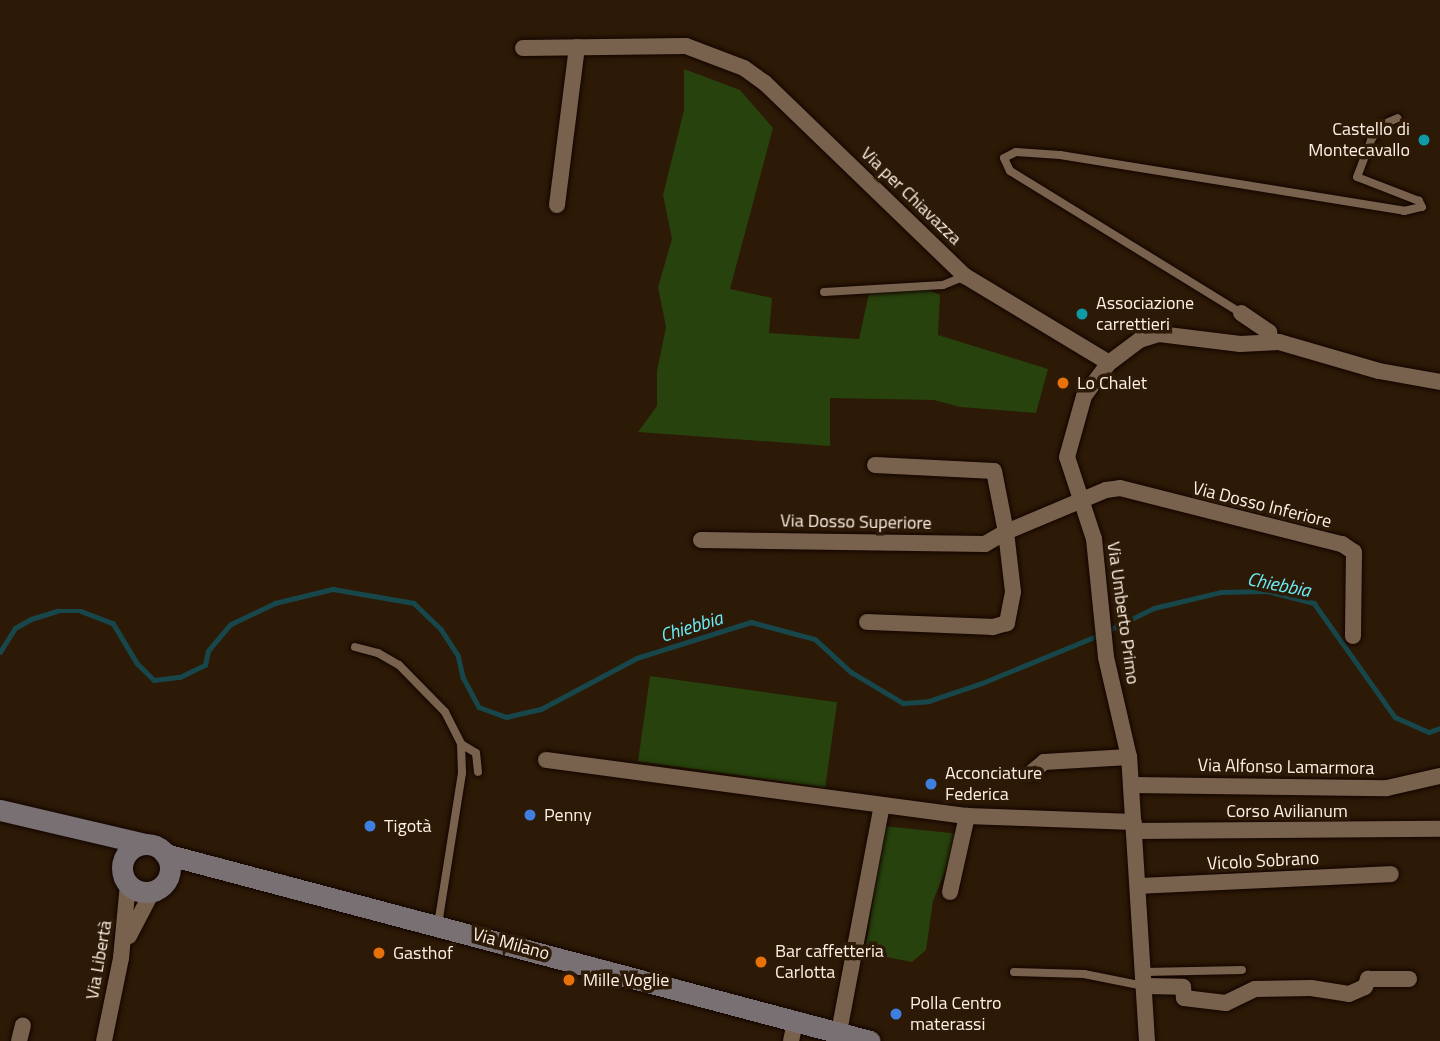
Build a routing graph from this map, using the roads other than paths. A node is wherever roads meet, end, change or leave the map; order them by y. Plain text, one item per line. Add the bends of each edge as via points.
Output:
1 (577, 47) junction
2 (523, 48) dead end
3 (1398, 118) dead end
4 (557, 205) dead end
5 (965, 276) junction
6 (824, 292) dead end
7 (1241, 313) joint
8 (1271, 341) junction
9 (1109, 363) junction
10 (1440, 382) edge
11 (875, 465) dead end
12 (1079, 502) junction
13 (1006, 532) junction
14 (701, 540) dead end
15 (867, 622) dead end
16 (1353, 636) dead end
17 (355, 647) dead end
18 (461, 744) junction
19 (1129, 757) junction
20 (546, 760) dead end
21 (478, 772) dead end
22 (1031, 773) dead end
23 (1440, 776) edge
24 (1131, 785) junction
25 (882, 805) junction
26 (0, 810) edge
27 (967, 816) junction
28 (1134, 827) junction
29 (70, 829) junction
30 (1440, 829) edge
31 (145, 844) junction
32 (165, 854) junction
33 (225, 869) junction
34 (1391, 874) dead end
35 (125, 877) junction
36 (1138, 886) junction
37 (159, 887) junction
38 (950, 892) dead end
39 (438, 925) junction
40 (121, 958) junction
41 (1242, 970) dead end
42 (1014, 972) dead end
43 (1144, 979) junction
44 (1409, 979) dead end
45 (793, 1032) edge
46 (855, 1038) edge
47 (104, 1041) edge
48 (1147, 1041) edge

1 - 2 street, Via per Chiavazza
1 - 4 street
1 - 5 street, Via per Chiavazza via 685,46 744,68
3 - 7 lane via 1382,125 1371,140 1357,177 1419,201 1422,207 1404,211 1060,155 1016,152 1004,158 1010,171
5 - 6 lane via 943,285
5 - 9 street, Via per Chiavazza
7 - 8 street via 1269,332
8 - 9 street via 1240,344 1158,334 1140,340
8 - 10 street
9 - 12 street, Via Umberto Primo via 1084,396 1070,438 1066,457
11 - 13 street via 994,471
12 - 13 street, Via Dosso Superiore
12 - 16 street, Via Dosso Inferiore via 1120,488 1342,544 1354,552
12 - 19 street, Via Umberto Primo via 1094,539 1106,657
13 - 14 street, Via Dosso Superiore via 985,544
13 - 15 street via 1013,592 1007,623
17 - 18 lane via 399,665 445,712
18 - 21 lane via 476,752
18 - 39 lane via 462,773
19 - 22 street via 1044,762
19 - 24 street, Via Umberto Primo
20 - 25 street, Corso Avilianum
23 - 24 street, Via Alfonso Lamarmora via 1388,788
24 - 28 street, Via Umberto Primo
25 - 27 street, Corso Avilianum
25 - 46 street
26 - 29 main road, Via Milano
27 - 28 street, Corso Avilianum
27 - 38 street
28 - 30 street, Corso Avilianum
28 - 36 street, Via Umberto Primo
29 - 31 main road, Via Milano
29 - 35 main road, Via Milano via 108,851
31 - 32 main road, Via Milano
31 - 35 main road via 130,850
32 - 33 main road, Via Milano
32 - 37 main road via 170,867
33 - 37 main road, Via Milano via 190,872
33 - 39 main road, Via Milano
34 - 36 street, Vicolo Sobrano
35 - 37 main road, Via Milano
35 - 40 street, Via Libertà
36 - 43 street, Via Umberto Primo
37 - 40 street
39 - 45 main road, Via Milano
40 - 47 street, Via Libertà
41 - 43 lane
42 - 43 lane
43 - 44 street via 1183,987 1184,998 1226,1003 1255,989 1311,988 1349,994 1365,987 1368,979
43 - 48 street, Via Umberto Primo
45 - 46 main road, Via Milano

